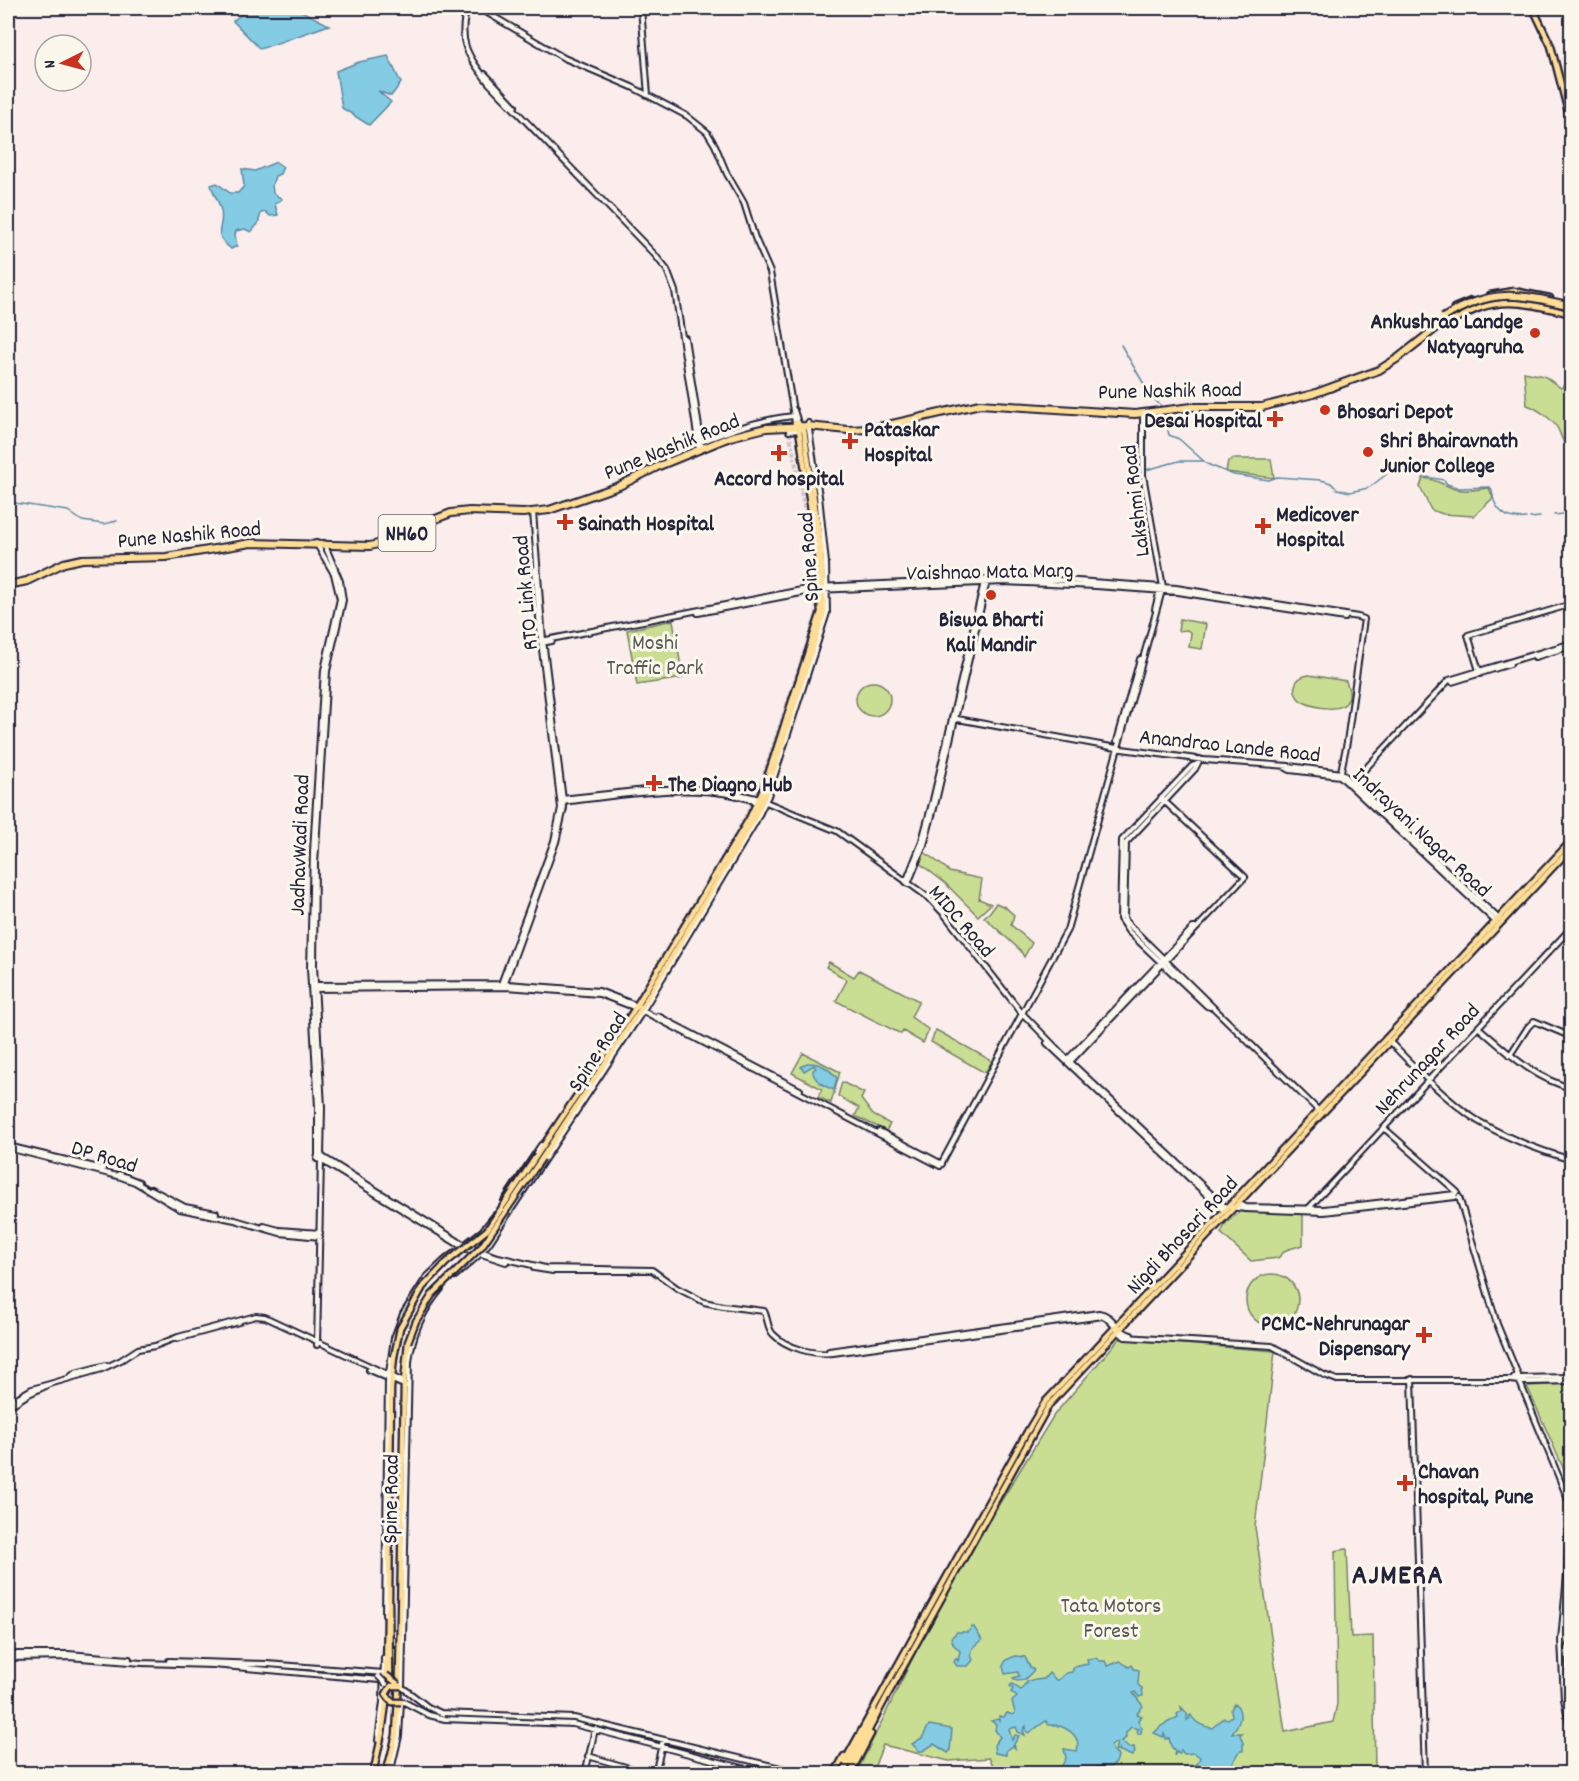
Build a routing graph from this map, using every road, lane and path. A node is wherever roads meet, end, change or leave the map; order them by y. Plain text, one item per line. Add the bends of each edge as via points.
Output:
1 (468, 8) edge
2 (479, 8) edge
3 (641, 8) edge
4 (1533, 8) edge
5 (648, 96) junction
6 (1568, 100) edge
7 (1572, 127) edge
8 (1558, 300) junction
9 (1572, 306) edge
10 (1556, 310) junction
11 (1572, 314) edge
12 (1442, 320) junction
13 (1435, 328) junction
14 (793, 409) junction
15 (1143, 412) junction
16 (801, 425) junction
17 (789, 431) dead end
18 (700, 445) junction
19 (533, 512) junction
20 (321, 544) junction
21 (986, 581) junction
22 (8, 584) edge
23 (1162, 588) junction
24 (822, 589) junction
25 (1572, 604) edge
26 (1362, 619) joint
27 (542, 642) junction
28 (1572, 644) edge
29 (1479, 672) junction
30 (954, 717) junction
31 (1116, 748) junction
32 (1199, 762) junction
33 (1341, 774) junction
34 (1351, 783) junction
35 (1162, 800) junction
36 (562, 801) junction
37 (761, 802) junction
38 (1572, 840) edge
39 (1572, 847) edge
40 (907, 883) junction
41 (1499, 922) junction
42 (1572, 927) edge
43 (1163, 961) junction
44 (502, 986) junction
45 (313, 987) junction
46 (640, 1008) junction
47 (1021, 1014) junction
48 (1572, 1022) edge
49 (1478, 1027) junction
50 (1569, 1036) edge
51 (1388, 1040) junction
52 (1510, 1055) junction
53 (1068, 1062) junction
54 (1428, 1080) junction
55 (1572, 1088) edge
56 (1321, 1112) junction
57 (1384, 1128) junction
58 (1144, 1134) junction
59 (8, 1147) edge
60 (546, 1147) junction
61 (540, 1156) junction
62 (320, 1158) junction
63 (1572, 1160) edge
64 (1456, 1195) junction
65 (1235, 1204) junction
66 (1306, 1210) junction
67 (1226, 1213) junction
68 (318, 1235) junction
69 (463, 1245) junction
70 (481, 1253) junction
71 (1118, 1329) junction
72 (317, 1344) junction
73 (406, 1373) junction
74 (390, 1379) junction
75 (1411, 1379) junction
76 (1519, 1379) junction
77 (1572, 1379) edge
78 (406, 1384) junction
79 (8, 1405) edge
80 (1572, 1506) edge
81 (1572, 1518) edge
82 (389, 1601) junction
83 (1562, 1645) junction
84 (9, 1656) edge
85 (215, 1664) junction
86 (385, 1674) junction
87 (378, 1676) junction
88 (385, 1683) junction
89 (401, 1686) junction
90 (386, 1693) junction
91 (883, 1698) junction
92 (388, 1699) junction
93 (401, 1702) junction
94 (883, 1704) junction
95 (595, 1728) junction
96 (381, 1733) junction
97 (1572, 1737) edge
98 (663, 1740) junction
99 (662, 1746) junction
100 (588, 1756) junction
101 (844, 1762) tunnel mouth
102 (756, 1763) junction
103 (851, 1764) tunnel mouth
104 (752, 1768) junction
105 (389, 1772) edge
106 (374, 1773) edge
107 (585, 1773) edge
108 (650, 1773) edge
109 (655, 1773) edge
110 (766, 1773) edge
111 (776, 1773) edge
112 (798, 1773) edge
113 (805, 1773) edge
114 (834, 1773) edge
115 (842, 1773) edge
116 (850, 1773) edge
117 (1425, 1773) edge

1 - 18 street via 462,29 469,56 661,262 673,281
2 - 5 street via 564,58
3 - 5 street
4 - 6 main road via 1548,36
5 - 14 street via 703,128 716,145 741,197 770,272
6 - 7 main road
8 - 9 main road
8 - 10 main road
8 - 12 main road via 1509,291 1461,304 1442,316
9 - 12 highway, NH60, bridge via 1508,295 1462,306
10 - 11 main road
10 - 13 main road via 1523,303 1495,304
12 - 13 highway, Pune Nashik Road / NH60
12 - 15 highway, Pune Nashik Road / NH60 via 1385,364 1303,394 1258,405 1190,404
13 - 15 highway, Pune Nashik Road / NH60 via 1379,370 1297,399 1254,408 1192,407
14 - 16 street, Spine Road
14 - 16 street
15 - 16 highway, Pune Nashik Road / NH60 via 980,404 870,429
15 - 23 street, Lakshmi Road via 1143,475
16 - 17 street
16 - 18 highway, Pune Nashik Road / NH60 via 751,428
16 - 19 highway, Pune Nashik Road / NH60 via 738,434 589,497
16 - 24 main road, Spine Road via 821,549
18 - 20 highway, Pune Nashik Road / NH60 via 556,506 527,510 455,509 384,540
19 - 20 highway, Pune Nashik Road / NH60 via 451,513 383,544
19 - 27 street, RTO Link Road
20 - 22 highway, Pune Nashik Road / NH60 via 256,540 173,553 78,557
20 - 45 street, JadhavWadi Road via 340,581 343,600 328,662 322,736
21 - 23 street, Vaishnao Mata Marg
21 - 24 street, Vaishnao Mata Marg
21 - 30 street
23 - 26 street, Vaishnao Mata Marg
23 - 31 street
24 - 27 street, Vaishnao Mata Marg
24 - 37 main road, Spine Road via 823,620
25 - 29 street via 1468,635
26 - 33 street, Anandrao Lande Road
27 - 36 street, RTO Link Road
28 - 29 street
29 - 34 street via 1446,682
30 - 31 street, Anandrao Lande Road
30 - 40 street
31 - 32 street, Anandrao Lande Road
31 - 47 street via 1068,928
32 - 33 street, Anandrao Lande Road
32 - 35 street
33 - 34 street, Indrayani Nagar Road
34 - 41 street, Indrayani Nagar Road
35 - 43 street via 1126,843 1124,917 1127,927
35 - 43 street via 1245,877
36 - 37 street, MIDC Road via 656,792 708,792
36 - 44 street, RTO Link Road via 554,841
37 - 40 street, MIDC Road via 832,831
37 - 46 main road, Spine Road
38 - 41 main road, Nigdi Bhosari Road
39 - 41 main road, Nigdi Bhosari Road
40 - 47 street, MIDC Road via 944,916
41 - 51 main road, Nigdi Bhosari Road
42 - 49 street, Nehrunagar Road
43 - 53 street
43 - 56 street
44 - 45 street
44 - 46 street via 598,994
45 - 62 street, JadhavWadi Road
46 - 47 street via 940,1164
46 - 60 main road, Spine Road
47 - 53 street, MIDC Road
48 - 50 street
49 - 52 street
49 - 54 street, Nehrunagar Road
50 - 52 street via 1534,1021
51 - 54 street
51 - 56 main road, Nigdi Bhosari Road
52 - 55 street via 1545,1079
53 - 58 street, MIDC Road
54 - 57 street, Nehrunagar Road
54 - 63 street via 1478,1120
56 - 65 main road, Nigdi Bhosari Road
57 - 64 street
57 - 66 street, Nehrunagar Road
58 - 65 street via 1219,1203
58 - 67 street
59 - 68 street, DP Road via 133,1178 189,1209 280,1233
60 - 61 main road
60 - 69 street, Spine Road via 490,1221
60 - 70 street, Spine Road
61 - 73 main road, bridge via 482,1246 432,1294 408,1342
61 - 74 main road, bridge via 484,1233 423,1287 397,1338
62 - 68 street, JadhavWadi Road
62 - 69 street
64 - 66 street
64 - 76 street
65 - 66 street
65 - 67 main road, Nigdi Bhosari Road
67 - 71 main road, Nigdi Bhosari Road
68 - 72 street, JadhavWadi Road
69 - 70 street
69 - 74 street, Spine Road via 426,1278 403,1314 394,1338
70 - 71 street via 545,1268 655,1271 694,1297 723,1306 763,1311 776,1336 798,1348 822,1353 1094,1317 1106,1317
70 - 73 street, Spine Road via 433,1299 414,1333
71 - 75 street via 1128,1335 1275,1347 1337,1380
71 - 91 main road, Nigdi Bhosari Road via 1039,1412
72 - 74 street
72 - 79 street via 265,1317 255,1316 134,1350 102,1369 49,1384
73 - 78 main road
74 - 78 street
74 - 82 main road, Spine Road
74 - 86 street, Spine Road
75 - 76 street
75 - 117 street
76 - 77 street
76 - 80 street
76 - 83 street via 1569,1502
78 - 89 street, Spine Road
78 - 105 main road, Spine Road via 399,1679 396,1735
81 - 83 street
82 - 86 main road
82 - 96 main road, Spine Road via 390,1675
83 - 97 street via 1564,1699
84 - 85 street
85 - 86 street
85 - 87 street
85 - 88 street via 378,1678
86 - 87 street, bridge
86 - 88 main road, bridge
86 - 89 main road, bridge
87 - 88 street, bridge
88 - 90 main road, bridge
88 - 96 street, Spine Road
89 - 90 main road, bridge via 391,1686
89 - 98 street via 441,1713 572,1717
90 - 92 main road, bridge
91 - 94 main road, Nigdi Bhosari Road
91 - 101 main road
91 - 114 main road via 875,1701
91 - 115 main road, Nigdi Bhosari Road
92 - 93 main road, bridge
92 - 106 main road via 385,1734
93 - 95 street via 445,1719 569,1723
93 - 105 street, Spine Road via 398,1740
94 - 103 main road
94 - 116 main road via 883,1712
95 - 99 street
95 - 100 street
96 - 106 main road, Spine Road
98 - 99 street
98 - 102 street
99 - 104 street
99 - 109 street
100 - 107 street
100 - 108 street
102 - 112 street
102 - 113 street
104 - 110 street
104 - 111 street

